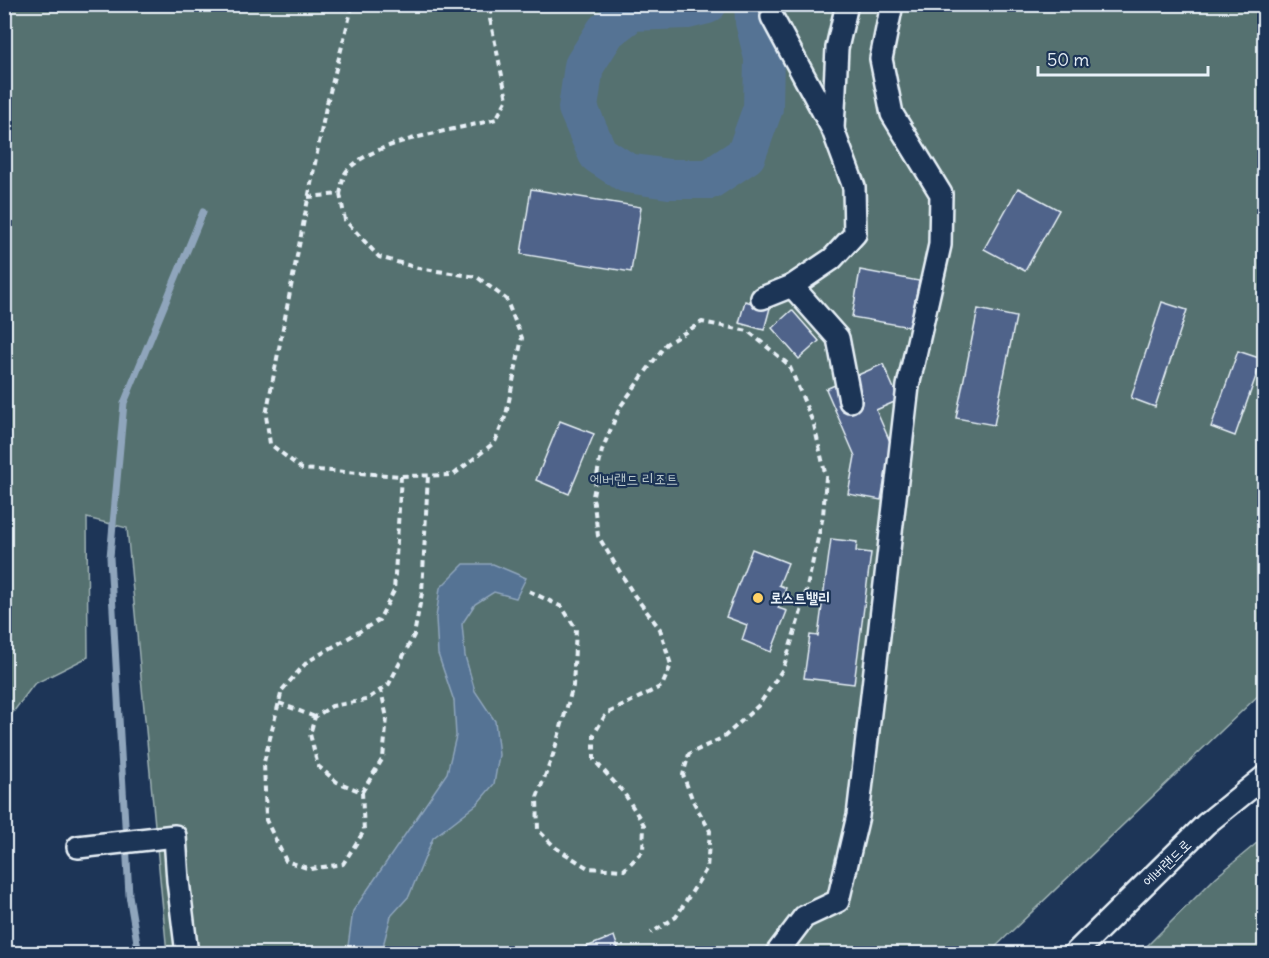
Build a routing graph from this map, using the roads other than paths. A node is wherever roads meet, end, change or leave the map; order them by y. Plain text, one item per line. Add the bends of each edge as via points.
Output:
1 (847, 4) edge
2 (892, 4) edge
3 (772, 17) dead end
4 (833, 130) junction
5 (792, 286) junction
6 (762, 298) dead end
7 (850, 401) dead end
8 (1264, 777) edge
9 (78, 847) dead end
10 (187, 954) edge
11 (776, 954) edge
12 (1074, 954) edge

1 - 4 street via 837,48
2 - 11 street via 881,59 892,114 941,194 940,245 909,386 858,816 838,901 804,917
3 - 4 street
4 - 5 street via 854,187 855,234 832,259
5 - 6 street
5 - 7 street via 838,338
8 - 12 street, 에버랜드로 via 1206,824
9 - 10 street via 175,836

